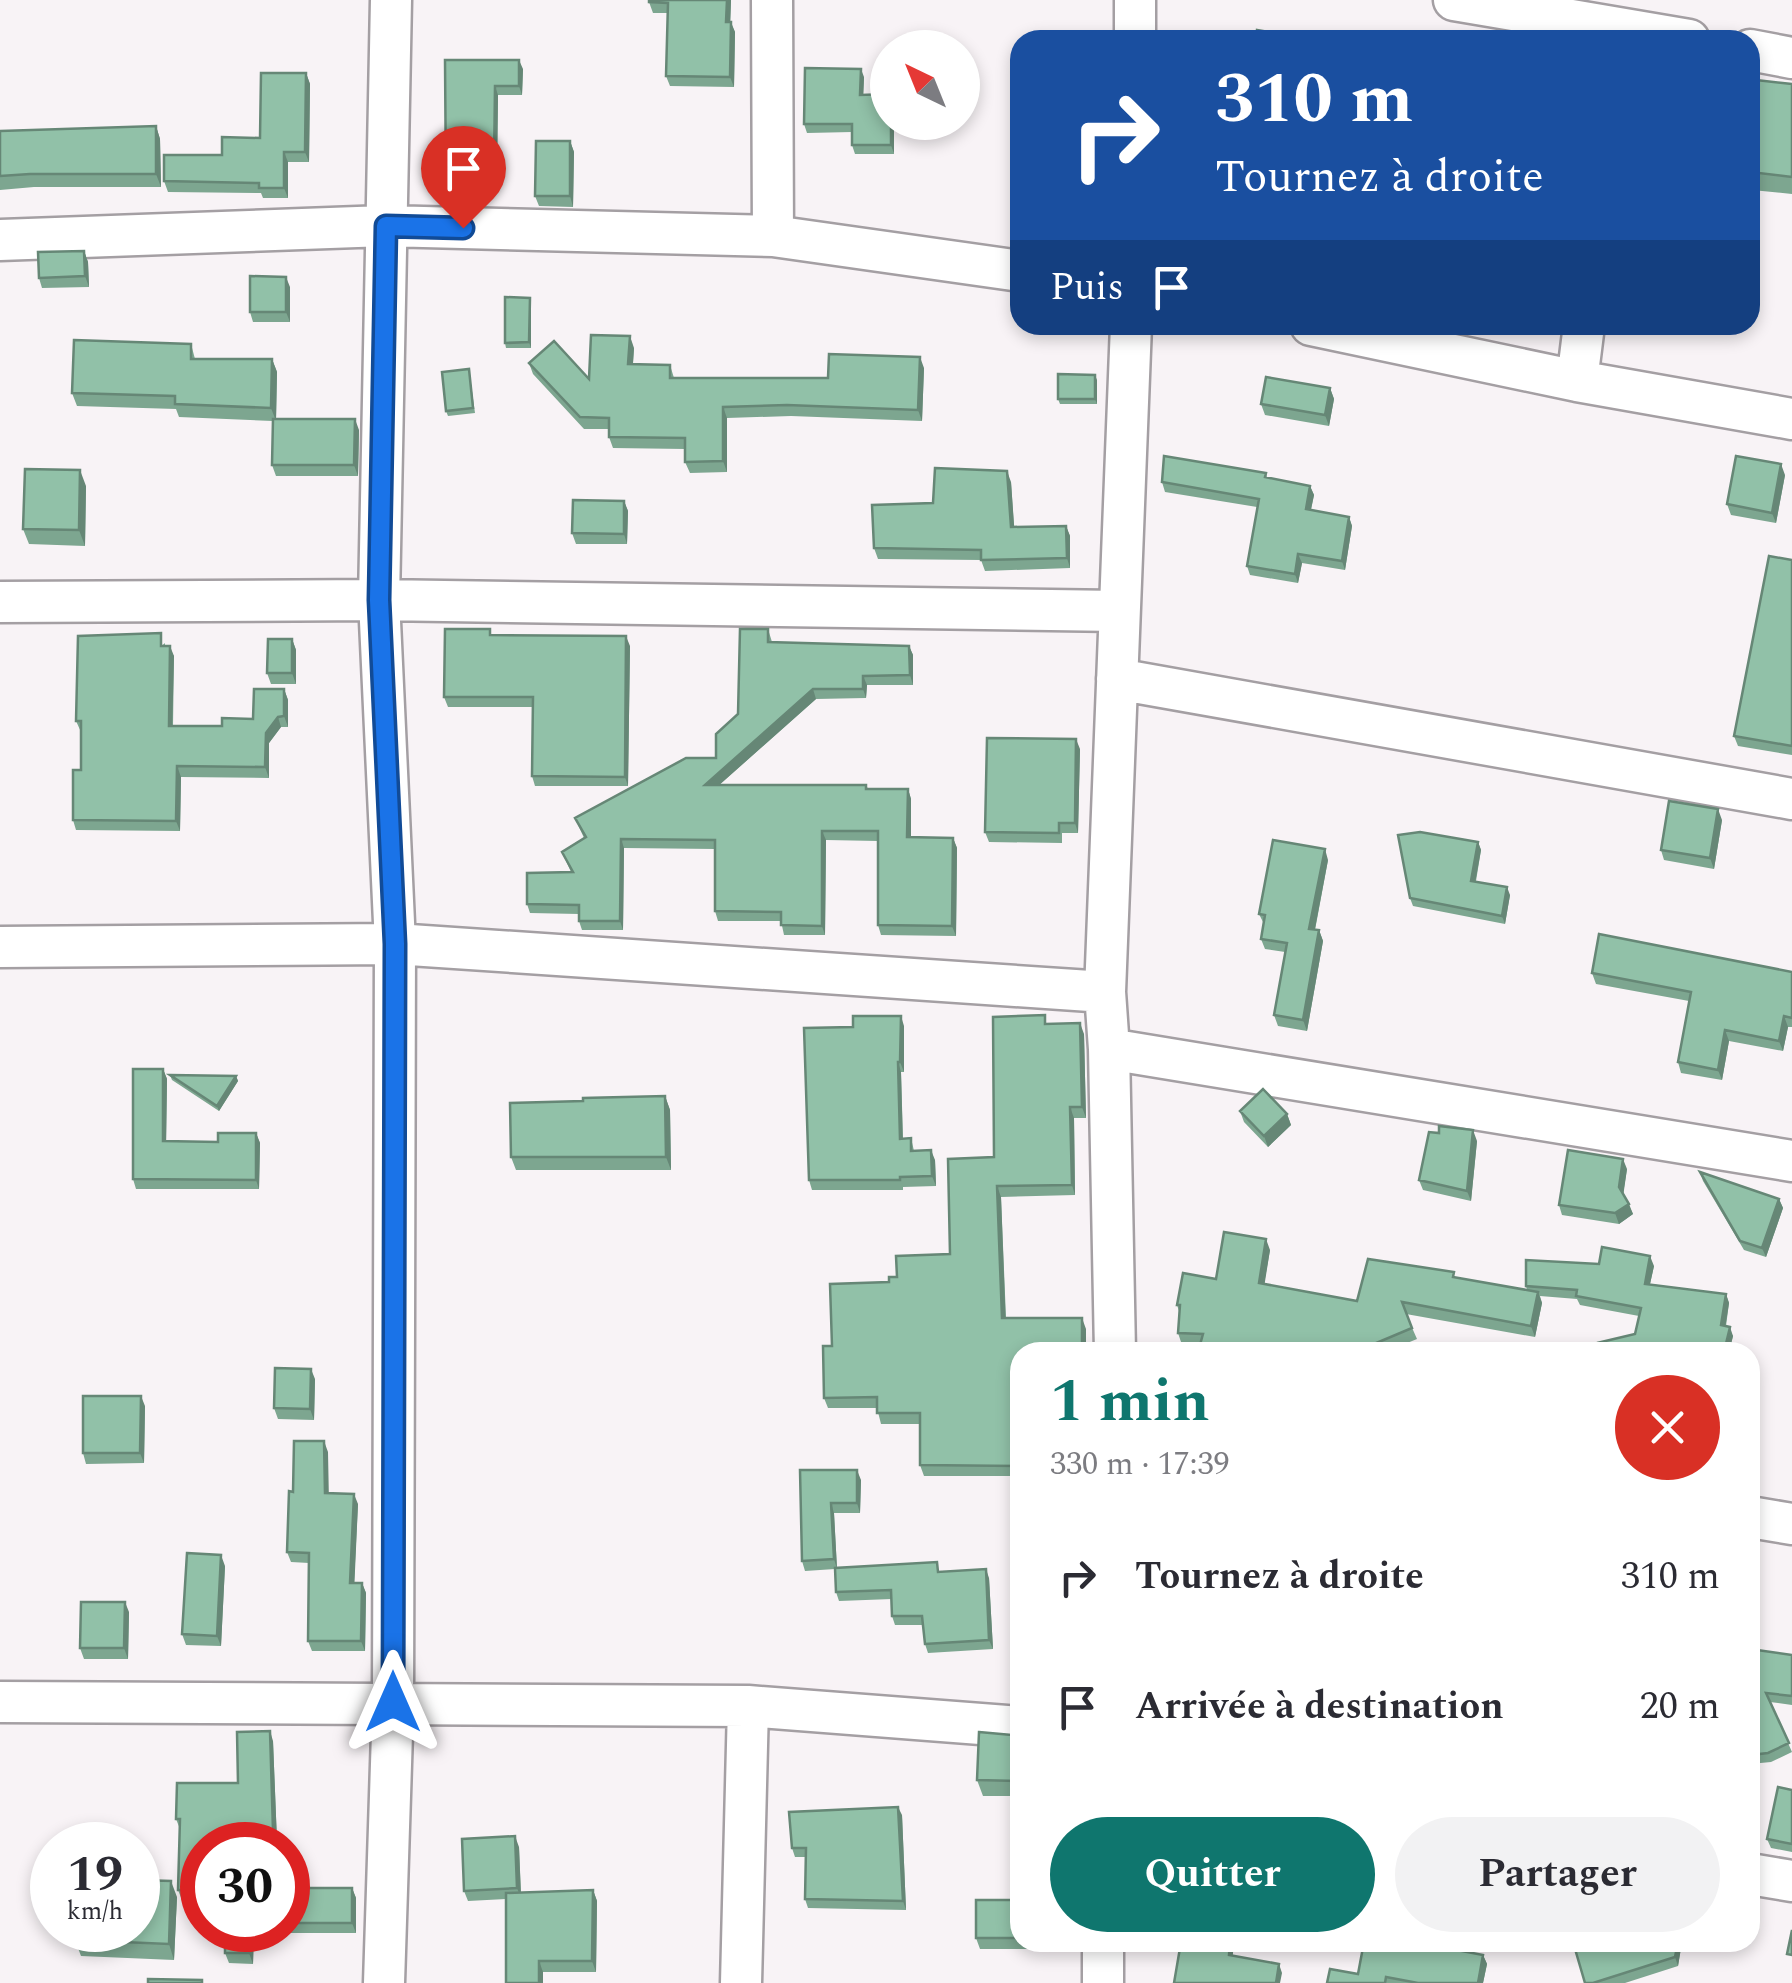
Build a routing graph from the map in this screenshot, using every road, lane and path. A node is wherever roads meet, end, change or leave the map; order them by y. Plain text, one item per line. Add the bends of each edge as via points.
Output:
1 (391, 0) edge
2 (772, 0) edge
3 (1135, 0) edge
4 (1454, 0) edge
5 (1620, 23) edge
6 (1135, 30) edge
7 (1648, 30) edge
8 (1760, 52) edge
9 (1792, 58) edge
10 (386, 226) junction
11 (773, 236) junction
12 (0, 240) edge
13 (1010, 270) edge
14 (1130, 335) edge
15 (1358, 335) edge
16 (1583, 335) edge
17 (1577, 382) junction
18 (1792, 420) edge
19 (379, 600) junction
20 (0, 602) edge
21 (1119, 611) junction
22 (1117, 678) junction
23 (1792, 799) edge
24 (395, 944) junction
25 (0, 947) edge
26 (1105, 992) junction
27 (1109, 1049) junction
28 (1792, 1161) edge
29 (1115, 1342) edge
30 (1760, 1519) edge
31 (1792, 1524) edge
32 (0, 1702) edge
33 (393, 1702) junction
34 (748, 1706) junction
35 (1010, 1726) edge
36 (1760, 1876) edge
37 (1792, 1881) edge
38 (1103, 1952) edge
39 (384, 1983) edge
40 (742, 1983) edge
41 (1103, 1983) edge

1 - 10 street
2 - 11 street
3 - 6 street
4 - 5 street
5 - 7 street
8 - 9 street
10 - 11 street
10 - 12 street
10 - 19 street
11 - 13 street
14 - 21 street
15 - 17 street
16 - 17 street
17 - 18 street
19 - 20 street
19 - 21 street
19 - 24 street
21 - 22 street
22 - 23 street
22 - 26 street
24 - 25 street
24 - 26 street
24 - 33 street
26 - 27 street
27 - 28 street
27 - 29 street
30 - 31 street
32 - 33 street
33 - 34 street
33 - 39 street
34 - 35 street
34 - 40 street
36 - 37 street
38 - 41 street

